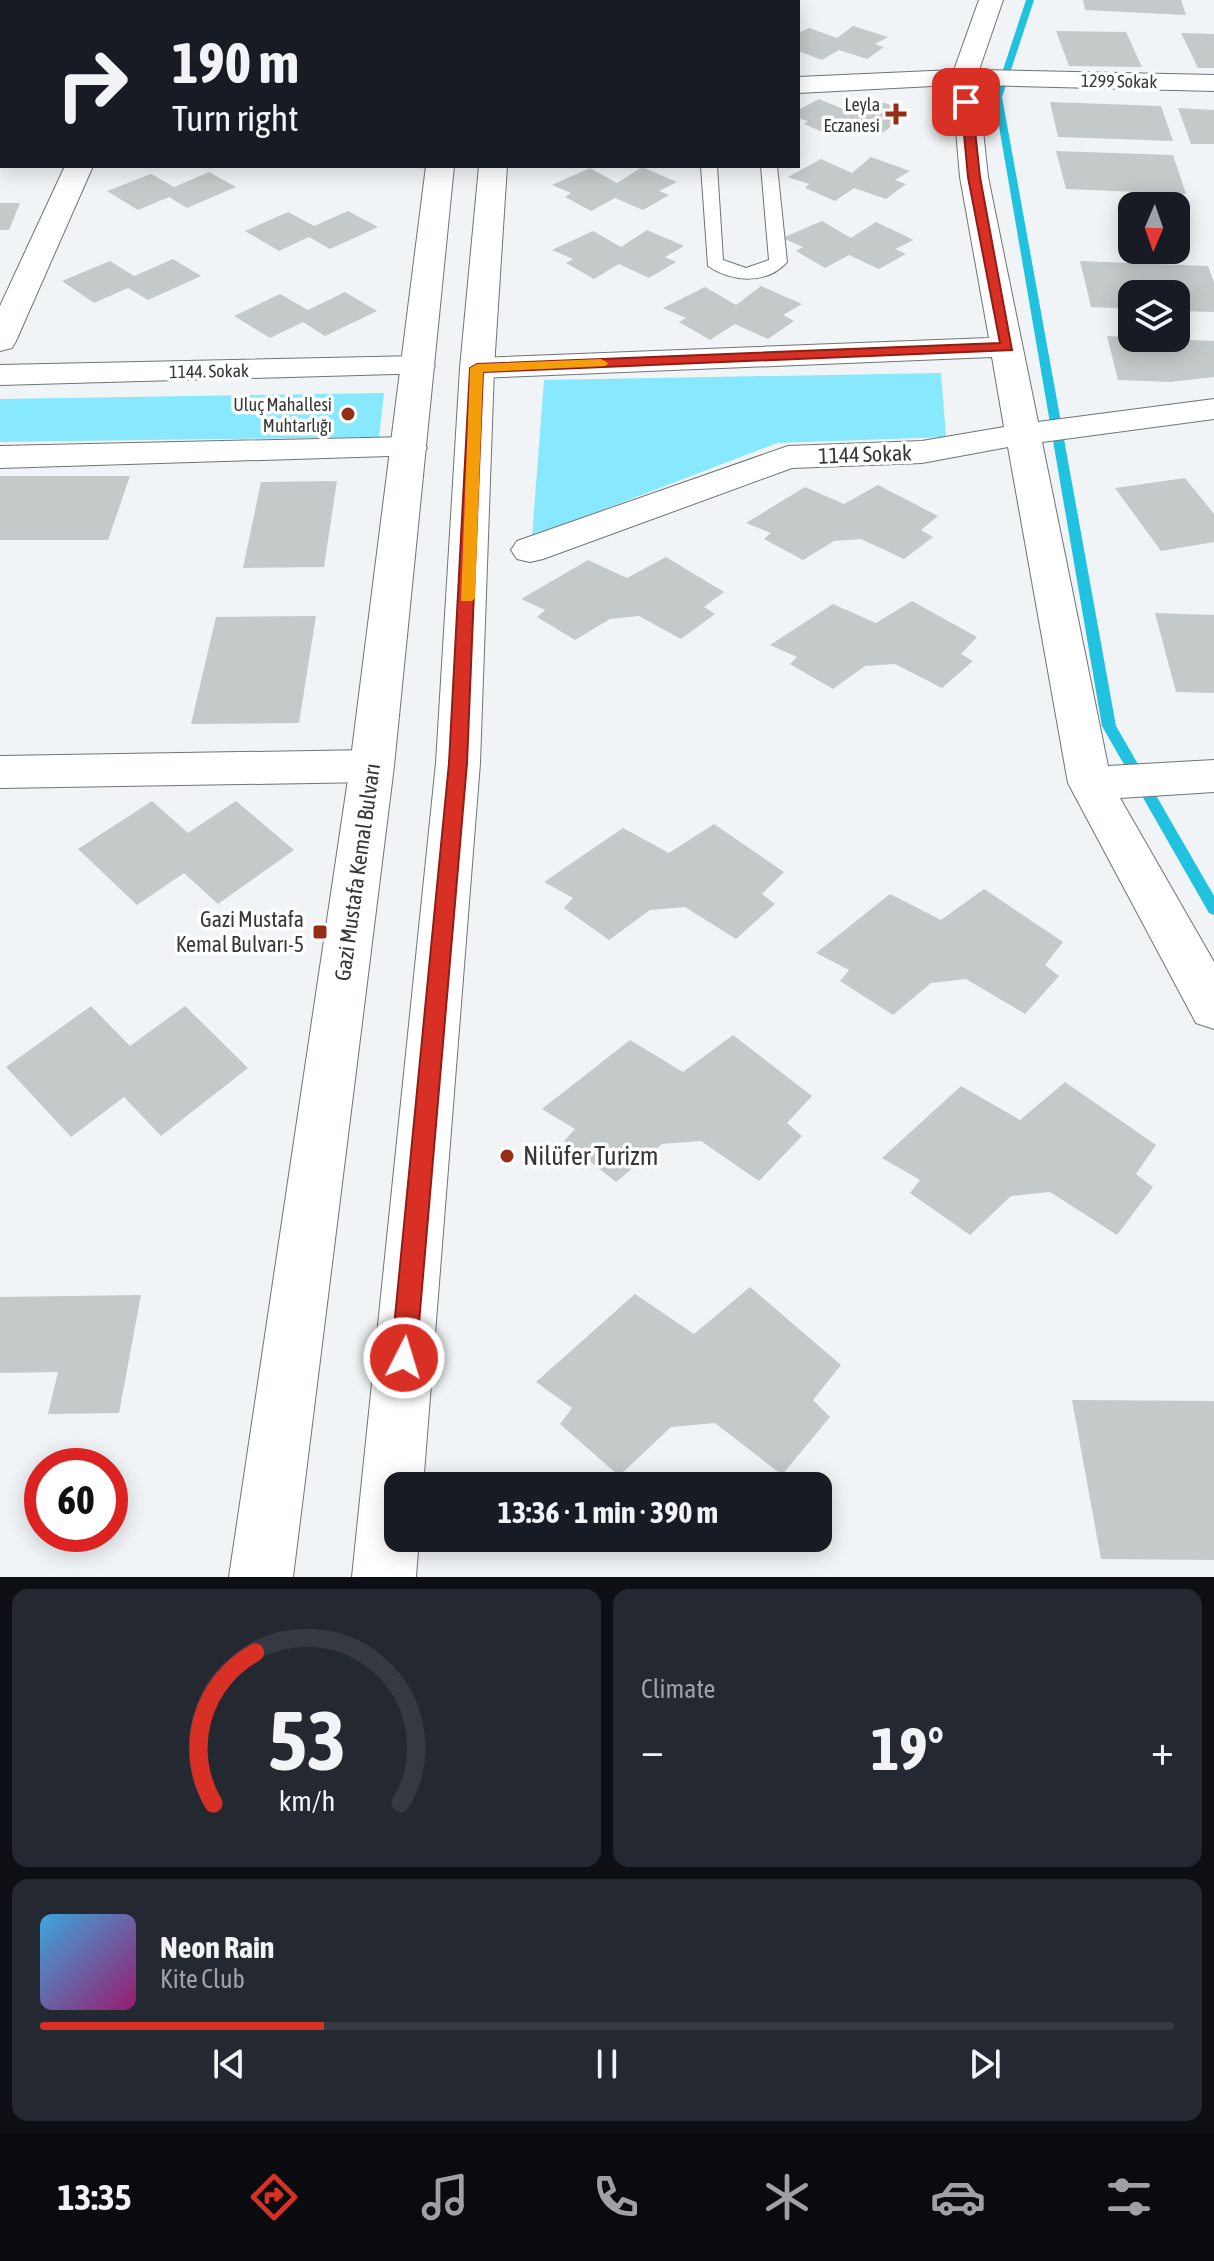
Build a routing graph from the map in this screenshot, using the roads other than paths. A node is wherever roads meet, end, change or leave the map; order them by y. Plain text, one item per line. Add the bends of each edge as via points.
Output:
1 (991, 0) edge
2 (975, 77) junction
3 (1214, 83) edge
4 (800, 85) edge
5 (78, 168) edge
6 (440, 168) edge
7 (493, 168) edge
8 (709, 168) edge
9 (769, 168) edge
10 (0, 341) edge
11 (1007, 347) junction
12 (418, 366) junction
13 (477, 368) junction
14 (0, 375) edge
15 (1214, 409) edge
16 (1032, 433) junction
17 (409, 448) junction
18 (0, 457) edge
19 (530, 550) dead end
20 (372, 766) junction
21 (0, 772) edge
22 (1206, 776) edge
23 (1090, 783) junction
24 (1214, 1008) edge
25 (261, 1577) edge
26 (384, 1577) edge

1 - 2 street
2 - 3 street, 1299 Sokak
2 - 4 street, 1299 Sokak
2 - 11 street via 974,177
5 - 10 street
6 - 12 street, Gazi Mustafa Kemal Bulvarı
7 - 13 street
8 - 9 lane via 714,262 750,274 778,262
11 - 13 street
11 - 16 street
12 - 14 street, 1144. Sokak
12 - 17 street, Gazi Mustafa Kemal Bulvarı
13 - 26 street via 458,763
15 - 16 street, 1144 Sokak
16 - 19 street, 1144 Sokak via 922,452 788,457
16 - 23 street
17 - 18 street
17 - 20 street, Gazi Mustafa Kemal Bulvarı
20 - 21 street
20 - 25 street, Gazi Mustafa Kemal Bulvarı
22 - 23 street
23 - 24 street

